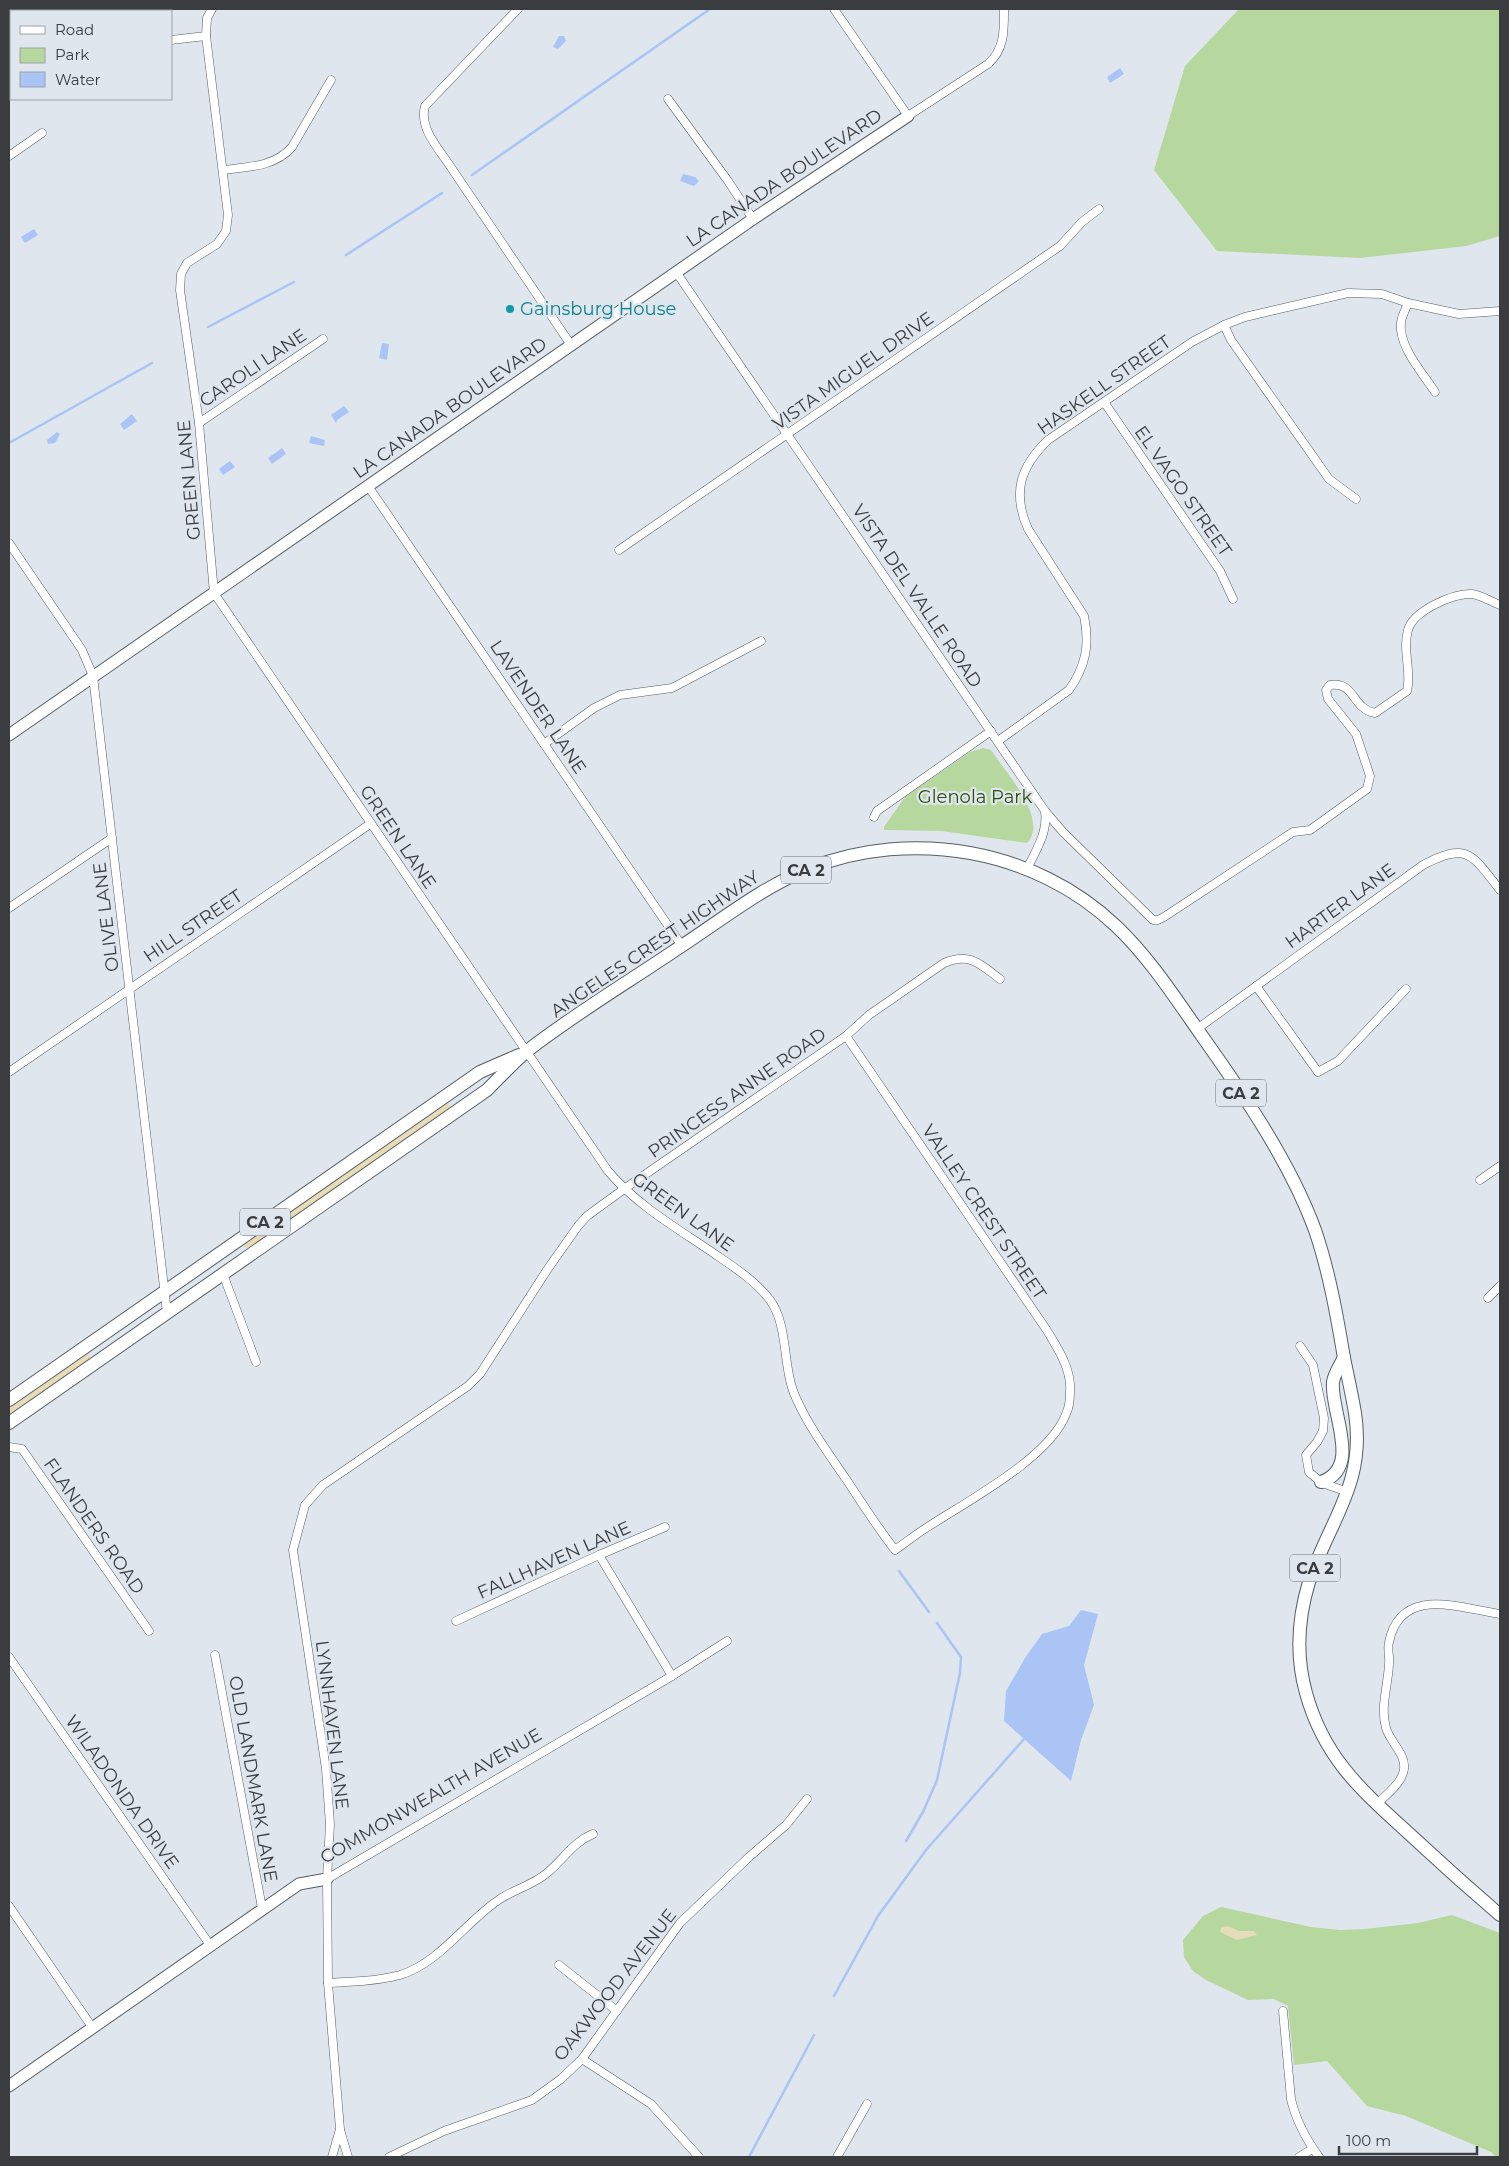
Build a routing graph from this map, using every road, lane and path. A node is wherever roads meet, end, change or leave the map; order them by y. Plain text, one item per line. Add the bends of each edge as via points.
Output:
1 (212, 9) edge
2 (518, 9) edge
3 (834, 9) edge
4 (1004, 9) edge
5 (206, 36) junction
6 (172, 40) edge
7 (331, 80) dead end
8 (668, 99) dead end
9 (908, 116) junction
10 (42, 133) dead end
11 (9, 156) edge
12 (222, 170) junction
13 (1099, 209) dead end
14 (753, 219) junction
15 (676, 272) junction
16 (1408, 303) junction
17 (1500, 311) edge
18 (1224, 325) junction
19 (323, 339) dead end
20 (571, 345) junction
21 (1434, 392) dead end
22 (1104, 402) junction
23 (199, 423) junction
24 (788, 435) junction
25 (368, 486) junction
26 (1356, 499) dead end
27 (9, 543) edge
28 (618, 550) dead end
29 (214, 593) junction
30 (1233, 599) dead end
31 (1500, 605) edge
32 (761, 641) dead end
33 (93, 676) junction
34 (991, 732) junction
35 (9, 735) edge
36 (998, 741) junction
37 (544, 744) junction
38 (1045, 811) junction
39 (874, 817) dead end
40 (370, 824) junction
41 (112, 838) junction
42 (1027, 869) junction
43 (1500, 890) edge
44 (9, 908) edge
45 (682, 946) junction
46 (1000, 979) dead end
47 (1256, 986) junction
48 (129, 988) junction
49 (1406, 989) dead end
50 (1197, 1029) junction
51 (846, 1036) junction
52 (526, 1052) junction
53 (9, 1072) edge
54 (1500, 1166) edge
55 (1480, 1180) dead end
56 (624, 1189) junction
57 (223, 1274) junction
58 (1500, 1286) edge
59 (164, 1293) junction
60 (1488, 1298) dead end
61 (167, 1313) junction
62 (1300, 1346) dead end
63 (1344, 1357) junction
64 (256, 1362) dead end
65 (9, 1400) edge
66 (9, 1423) edge
67 (9, 1447) edge
68 (1321, 1482) junction
69 (323, 1485) joint
70 (1348, 1492) junction
71 (665, 1528) dead end
72 (895, 1550) joint
73 (599, 1555) junction
74 (1500, 1614) edge
75 (456, 1621) dead end
76 (149, 1631) dead end
77 (727, 1641) dead end
78 (215, 1655) dead end
79 (9, 1657) edge
80 (672, 1676) junction
81 (808, 1799) dead end
82 (1377, 1804) junction
83 (593, 1834) dead end
84 (326, 1879) junction
85 (9, 1906) edge
86 (262, 1908) junction
87 (1499, 1914) edge
88 (210, 1945) junction
89 (559, 1966) dead end
90 (328, 1983) junction
91 (617, 2011) junction
92 (1283, 2011) dead end
93 (92, 2028) junction
94 (582, 2059) junction
95 (9, 2086) edge
96 (867, 2104) dead end
97 (340, 2129) junction
98 (1312, 2149) junction
99 (332, 2157) edge
100 (348, 2157) edge
101 (389, 2157) edge
102 (698, 2157) edge
103 (837, 2157) edge
104 (1299, 2157) edge
105 (1319, 2157) edge

1 - 5 street, GREEN LANE via 207,18
2 - 20 street via 425,106 424,122 430,136
3 - 9 street
4 - 9 street, LA CANADA BOULEVARD via 1003,34 996,56
5 - 6 street
5 - 12 street, GREEN LANE
7 - 12 street via 286,155 263,165
8 - 14 street
9 - 14 street, LA CANADA BOULEVARD
10 - 11 street
12 - 23 street, GREEN LANE via 228,215 226,232 218,244 187,263 181,274 180,290
13 - 24 street, VISTA MIGUEL DRIVE via 1060,246
14 - 15 street, LA CANADA BOULEVARD
15 - 20 street, LA CANADA BOULEVARD
15 - 24 street, VISTA DEL VALLE ROAD
16 - 17 street, HASKELL STREET via 1459,314
16 - 18 street, HASKELL STREET via 1382,294 1348,293
16 - 21 street via 1402,321 1402,336
18 - 22 street, HASKELL STREET via 1192,342
18 - 26 street via 1231,340 1329,480
19 - 23 street, CAROLI LANE
20 - 25 street, LA CANADA BOULEVARD
22 - 30 street, EL VAGO STREET via 1220,571
22 - 36 street, HASKELL STREET via 1036,451 1021,479 1019,495 1028,529 1084,616 1087,631 1085,662 1069,690
23 - 29 street, GREEN LANE
24 - 28 street, VISTA MIGUEL DRIVE
24 - 34 street, VISTA DEL VALLE ROAD
25 - 29 street, LA CANADA BOULEVARD
25 - 37 street, LAVENDER LANE
27 - 33 street, OLIVE LANE via 82,650
29 - 33 street, LA CANADA BOULEVARD
29 - 40 street, GREEN LANE
31 - 38 street, VISTA DEL VALLE ROAD via 1472,594 1443,600 1416,616 1408,629 1406,645 1407,691 1375,713 1367,712 1358,705 1348,688 1330,685 1326,690 1328,699 1356,734 1370,776 1368,789 1310,830 1293,832 1158,920 1153,920
32 - 37 street via 672,688 620,695 594,708
33 - 35 street, LA CANADA BOULEVARD
33 - 41 street, OLIVE LANE
34 - 36 street, VISTA DEL VALLE ROAD
34 - 39 street via 877,811
36 - 38 street, VISTA DEL VALLE ROAD
37 - 45 street, LAVENDER LANE
38 - 42 street via 1043,837
40 - 48 street, HILL STREET
40 - 52 street, GREEN LANE
41 - 44 street
41 - 48 street, OLIVE LANE
42 - 45 main road, ANGELES CREST HIGHWAY / CA 2 via 989,856 950,848 870,850 810,868 765,890
42 - 50 main road, ANGELES CREST HIGHWAY / CA 2 via 1077,896 1117,926
43 - 47 street, HARTER LANE via 1466,854 1454,852 1439,857 1423,865
45 - 52 main road, ANGELES CREST HIGHWAY / CA 2
46 - 51 street, PRINCESS ANNE ROAD via 980,964 958,958 944,963 869,1015
47 - 49 street via 1318,1072 1338,1061
47 - 50 street, HARTER LANE
48 - 53 street, HILL STREET
48 - 59 street, OLIVE LANE
50 - 63 main road, ANGELES CREST HIGHWAY / CA 2 via 1282,1160 1310,1218
51 - 56 street, PRINCESS ANNE ROAD
51 - 72 street, VALLEY CREST STREET via 1041,1321 1060,1352 1071,1390 1066,1415 1047,1443 986,1491
52 - 56 street, GREEN LANE via 608,1171
52 - 57 main road, ANGELES CREST HIGHWAY / CA 2 via 487,1090
52 - 59 main road, ANGELES CREST HIGHWAY / CA 2 via 480,1072
54 - 55 street
56 - 69 street, PRINCESS ANNE ROAD via 578,1226 480,1374 468,1386
56 - 72 street, GREEN LANE via 747,1277 770,1300 777,1312 786,1370 796,1397 826,1451
57 - 61 main road, ANGELES CREST HIGHWAY / CA 2
57 - 64 street
58 - 60 street
59 - 61 street, OLIVE LANE
59 - 65 main road, ANGELES CREST HIGHWAY / CA 2
61 - 66 main road, ANGELES CREST HIGHWAY / CA 2
62 - 68 street via 1313,1365 1324,1418 1323,1431 1306,1455 1308,1472
63 - 68 main road via 1333,1381 1342,1435 1340,1468 1332,1478
63 - 70 main road, ANGELES CREST HIGHWAY / CA 2 via 1356,1416 1357,1444
67 - 76 street, FLANDERS ROAD via 22,1449
68 - 70 street
69 - 84 street, LYNNHAVEN LANE via 305,1505 293,1550 326,1769 330,1824
70 - 82 main road, ANGELES CREST HIGHWAY / CA 2 via 1308,1586 1300,1628 1300,1658 1305,1691 1323,1739 1347,1774
71 - 73 street, FALLHAVEN LANE
73 - 75 street, FALLHAVEN LANE
73 - 80 street
74 - 82 street via 1423,1604 1399,1616 1388,1644 1384,1717 1386,1730 1402,1755 1404,1769 1403,1776
77 - 80 street, COMMONWEALTH AVENUE
78 - 86 street, OLD LANDMARK LANE
79 - 88 street, WILADONDA DRIVE
80 - 84 street, COMMONWEALTH AVENUE
81 - 91 street, OAKWOOD AVENUE via 786,1825 680,1923
82 - 87 main road, ANGELES CREST HIGHWAY / CA 2
83 - 90 street via 569,1850 548,1873 501,1898 426,1962 401,1974 368,1981
84 - 86 street, COMMONWEALTH AVENUE via 299,1884
84 - 90 street, LYNNHAVEN LANE
85 - 93 street
86 - 88 street, COMMONWEALTH AVENUE
88 - 93 street, COMMONWEALTH AVENUE
89 - 91 street
90 - 97 street, LYNNHAVEN LANE
91 - 94 street, OAKWOOD AVENUE
92 - 98 street via 1290,2099
93 - 95 street, COMMONWEALTH AVENUE
94 - 101 street, OAKWOOD AVENUE via 532,2100 444,2131
94 - 102 street via 651,2104
96 - 103 street
97 - 99 street, LYNNHAVEN LANE
97 - 100 street
98 - 104 street
98 - 105 street

